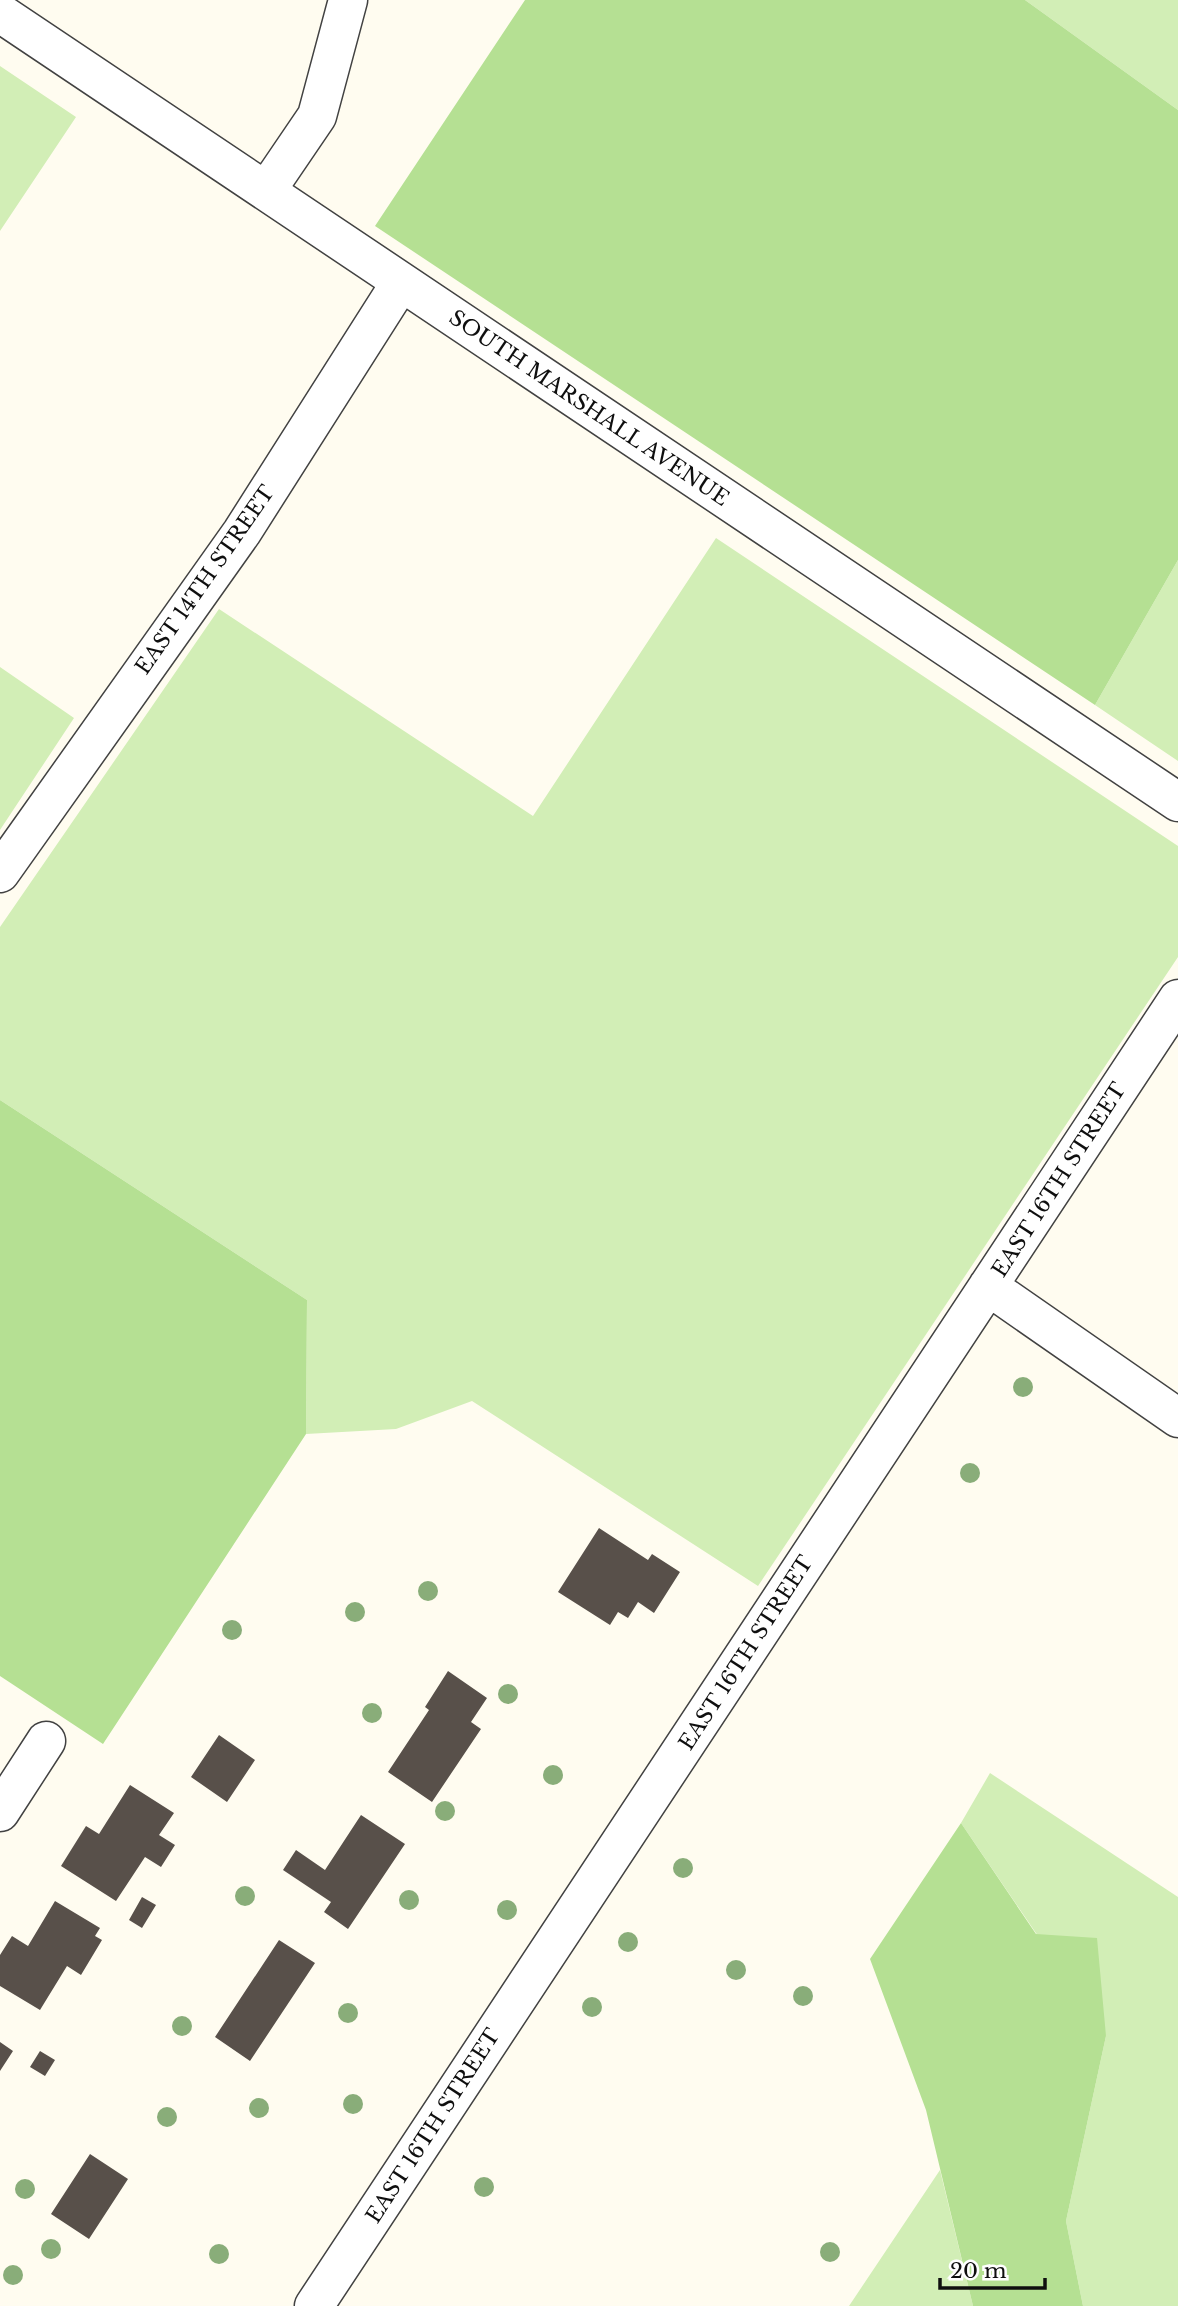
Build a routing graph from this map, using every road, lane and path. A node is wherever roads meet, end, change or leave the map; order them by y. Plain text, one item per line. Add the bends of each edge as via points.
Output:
1 (348, 0) edge
2 (0, 13) edge
3 (266, 191) junction
4 (401, 282) junction
5 (1178, 802) edge
6 (0, 873) edge
7 (1178, 999) edge
8 (988, 1286) junction
9 (1178, 1418) edge
10 (46, 1741) dead end
11 (0, 1812) edge
12 (314, 2306) edge

1 - 3 street via 317,116
2 - 3 street, SOUTH MARSHALL AVENUE
3 - 4 street, SOUTH MARSHALL AVENUE
4 - 5 street, SOUTH MARSHALL AVENUE
4 - 6 street, EAST 14TH STREET via 242,531
7 - 8 street, EAST 16TH STREET
8 - 9 street
8 - 12 street, EAST 16TH STREET
10 - 11 street

